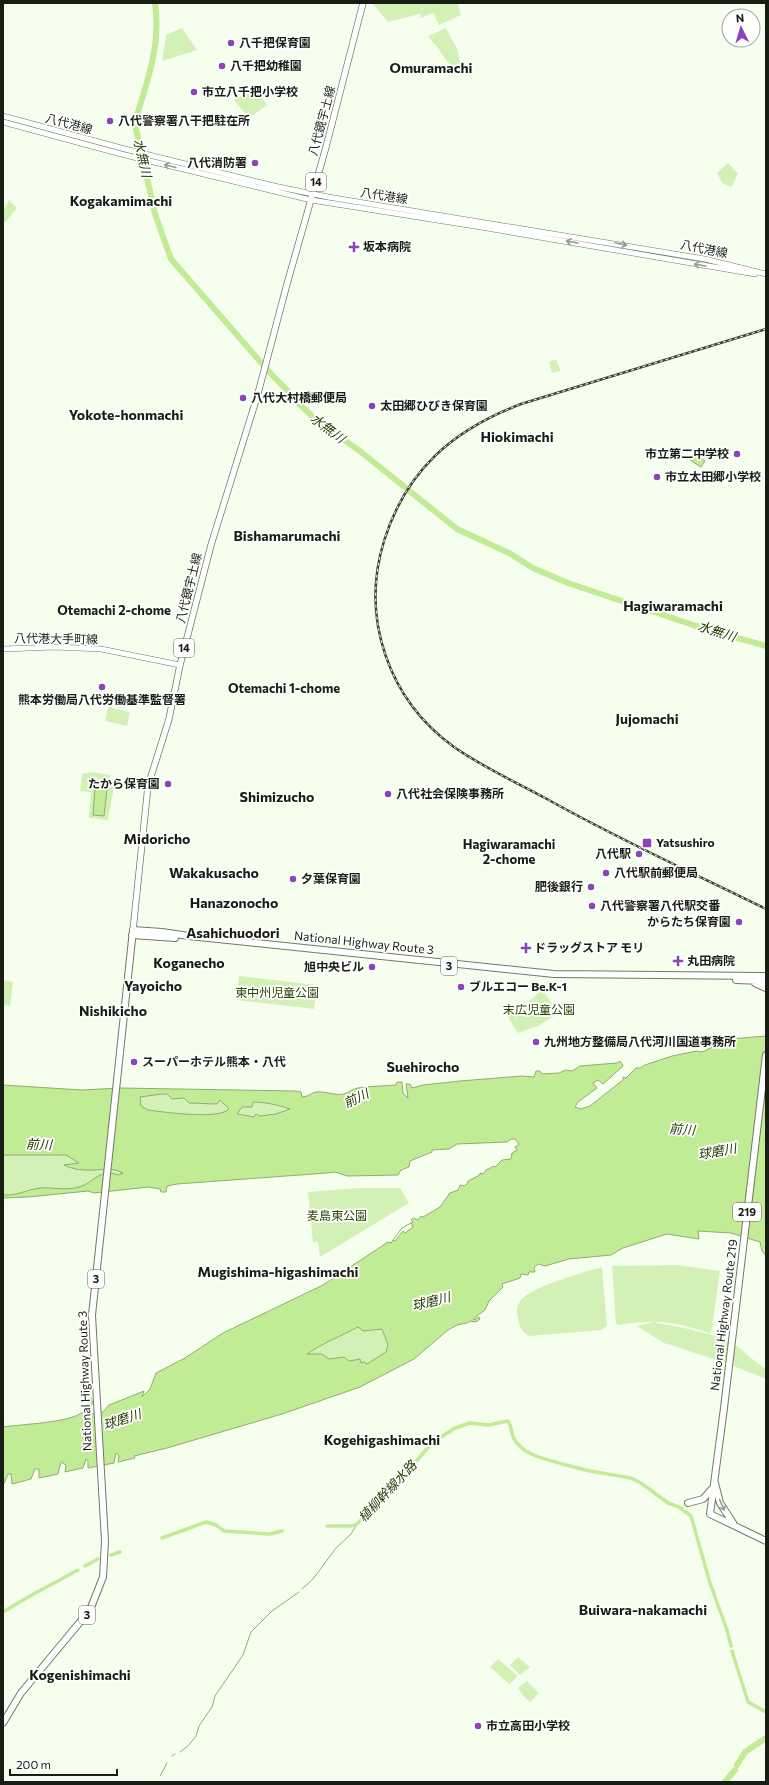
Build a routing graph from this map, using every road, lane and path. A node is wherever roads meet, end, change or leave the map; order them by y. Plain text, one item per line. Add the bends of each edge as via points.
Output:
1 (363, 3) edge
2 (3, 116) edge
3 (3, 122) edge
4 (121, 151) junction
5 (312, 197) junction
6 (766, 274) edge
7 (3, 648) edge
8 (180, 664) junction
9 (132, 933) junction
10 (766, 976) edge
11 (749, 981) junction
12 (766, 981) edge
13 (766, 988) edge
14 (766, 1055) edge
15 (714, 1482) junction
16 (688, 1503) dead end
17 (736, 1526) junction
18 (766, 1542) edge
19 (3, 1722) edge

1 - 5 main road, 八代鏡宇土線 / 14
2 - 4 main road, 八代港線
3 - 4 main road, 八代港線
4 - 5 main road, 八代港線 via 148,155
5 -> 4 main road, 八代港線 via 149,161
5 - 6 main road, 八代港線
5 - 8 main road, 八代鏡宇土線 / 14
7 - 8 main road, 八代港大手町線 via 93,648
8 - 9 main road, 八代鏡宇土線 / 14 via 169,719 148,786
9 - 10 highway, National Highway Route 3 / 3 via 162,932 554,974
9 - 11 highway, National Highway Route 3 / 3 via 552,977
9 - 19 highway, National Highway Route 3 / 3 via 92,1315 105,1565 95,1600 87,1614 21,1694
11 - 12 highway, National Highway Route 3 / 3
11 - 13 highway
14 - 15 highway, National Highway Route 219 / 219
15 - 16 highway via 709,1494 703,1499
15 -> 17 highway via 720,1503
15 - 17 highway, National Highway Route 219 / 219 via 710,1514
17 - 18 highway, National Highway Route 219 / 219

